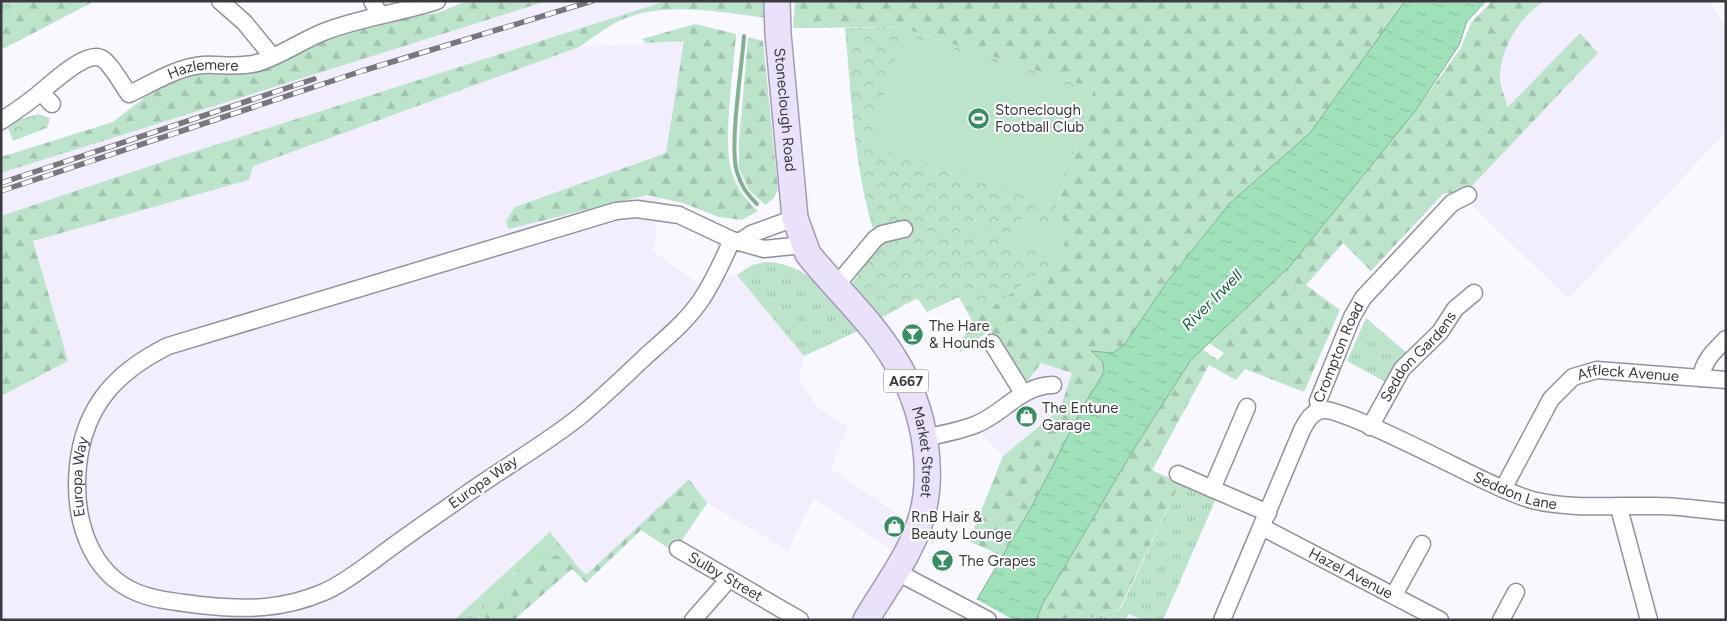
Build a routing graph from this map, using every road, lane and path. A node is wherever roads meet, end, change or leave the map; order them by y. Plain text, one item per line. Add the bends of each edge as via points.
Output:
1 (220, 1) edge
2 (437, 1) edge
3 (777, 1) edge
4 (376, 8) edge
5 (272, 56) junction
6 (1, 121) edge
7 (1468, 195) dead end
8 (795, 218) junction
9 (904, 230) dead end
10 (737, 240) junction
11 (803, 244) junction
12 (835, 287) junction
13 (1476, 291) dead end
14 (1726, 339) edge
15 (992, 343) dead end
16 (1701, 378) junction
17 (1726, 380) edge
18 (1053, 385) dead end
19 (1023, 393) junction
20 (1247, 407) dead end
21 (1320, 410) junction
22 (1370, 426) junction
23 (924, 438) junction
24 (1178, 474) dead end
25 (1212, 489) junction
26 (1504, 489) junction
27 (1619, 508) junction
28 (1726, 512) edge
29 (1265, 520) junction
30 (1422, 544) dead end
31 (678, 549) dead end
32 (895, 571) junction
33 (729, 579) junction
34 (1516, 592) dead end
35 (1394, 595) junction
36 (693, 620) edge
37 (800, 620) edge
38 (866, 620) edge
39 (988, 620) edge
40 (1222, 620) edge
41 (1440, 620) edge
42 (1501, 620) edge
43 (1649, 620) edge

1 - 5 street via 244,22
2 - 4 street, Hazlemere via 405,11
3 - 8 main road, Stoneclough Road / A667
4 - 5 street, Hazlemere via 366,17
5 - 6 street, Hazlemere via 257,63 203,65 177,71 129,94 106,61 92,57 65,72 47,98
7 - 21 street, Crompton Road via 1452,203 1363,298 1318,401
8 - 10 street
8 - 11 main road, Market Street / A667
9 - 12 street via 882,234 875,239
10 - 10 street, Europa Way via 700,301 677,328 578,418 326,591 298,602 248,609 157,600 121,585 104,571 90,549 81,523 78,468 81,443 90,416 113,383 129,369 168,346 616,211 636,209 679,215
10 - 11 street, Europa Way via 764,250
11 - 12 main road, Market Street / A667
12 - 23 main road, Market Street / A667 via 895,360 909,387
13 - 22 street, Seddon Gardens via 1455,309 1440,332 1402,369
14 - 16 street via 1708,357
15 - 19 street
16 - 17 street, Affleck Avenue
16 - 26 street, Affleck Avenue via 1597,370 1573,377 1551,399
18 - 19 street via 1040,385
19 - 23 street via 978,424
20 - 25 street
21 - 22 street, Seddon Lane
21 - 29 street, Crompton Road via 1310,416 1302,430
22 - 26 street, Seddon Lane
23 - 32 main road, Market Street / A667 via 927,479 924,506 917,532
24 - 25 street, Hazel Avenue
25 - 29 street, Hazel Avenue
26 - 27 street, Seddon Lane via 1531,500
27 - 28 street, Seddon Lane via 1658,506
27 - 43 street
29 - 35 street, Hazel Avenue
29 - 40 street, Crompton Road
30 - 35 street
31 - 33 street, Sulby Street
32 - 38 main road, Market Street / A667
32 - 39 street
33 - 36 street
33 - 37 street, Sulby Street
34 - 42 street
35 - 41 street, Hazel Avenue

